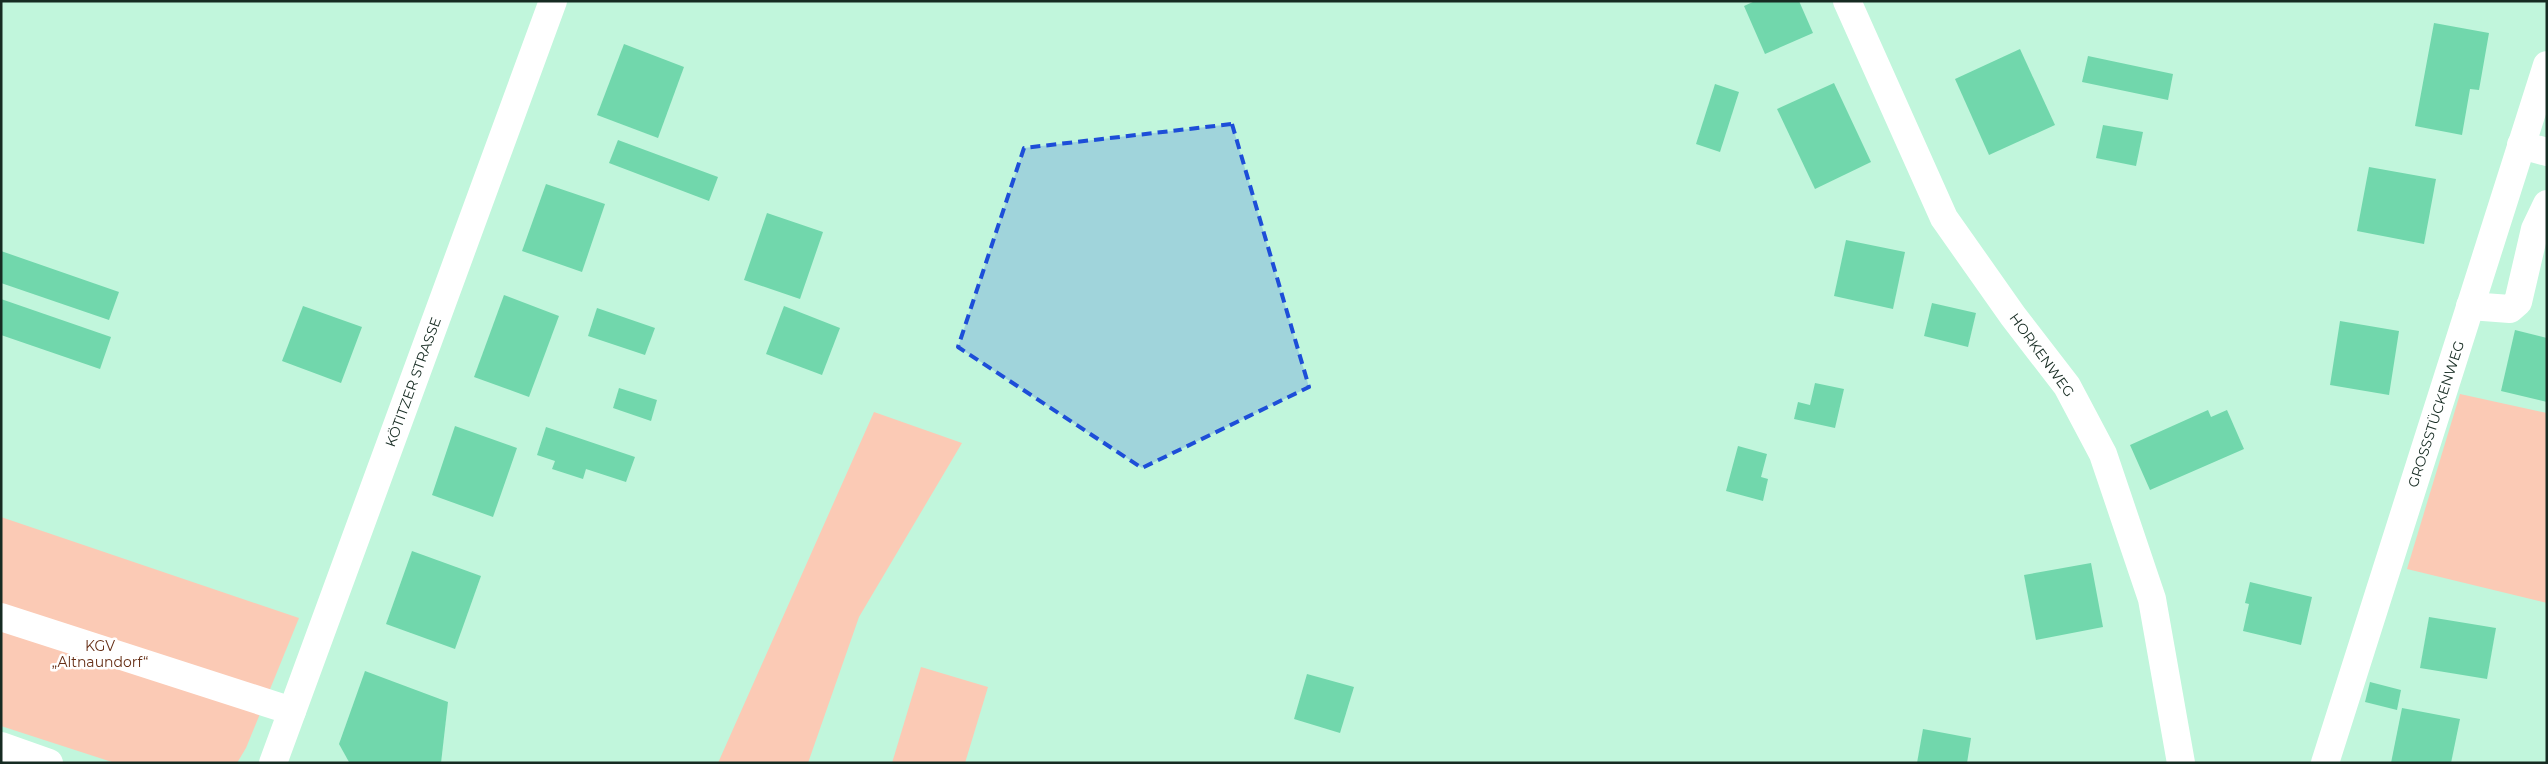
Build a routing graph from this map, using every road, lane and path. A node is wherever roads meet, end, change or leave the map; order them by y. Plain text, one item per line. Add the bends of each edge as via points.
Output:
1 (553, 1) edge
2 (1847, 1) edge
3 (2547, 65) edge
4 (2534, 149) edge
5 (2547, 204) edge
6 (2470, 306) junction
7 (1, 617) edge
8 (292, 712) junction
9 (1, 746) edge
10 (48, 763) edge
11 (273, 763) edge
12 (2181, 763) edge
13 (2325, 763) edge

1 - 8 street, KÖTITZER STRASSE
2 - 12 street, HORKENWEG via 1944,218 2067,386 2103,454 2152,599
3 - 4 street, GROSSSTÜCKENWEG
4 - 6 street, GROSSSTÜCKENWEG
5 - 6 street via 2535,229 2518,302 2510,309
6 - 13 street, GROSSSTÜCKENWEG
7 - 8 street
8 - 11 street, KÖTITZER STRASSE
9 - 10 street

